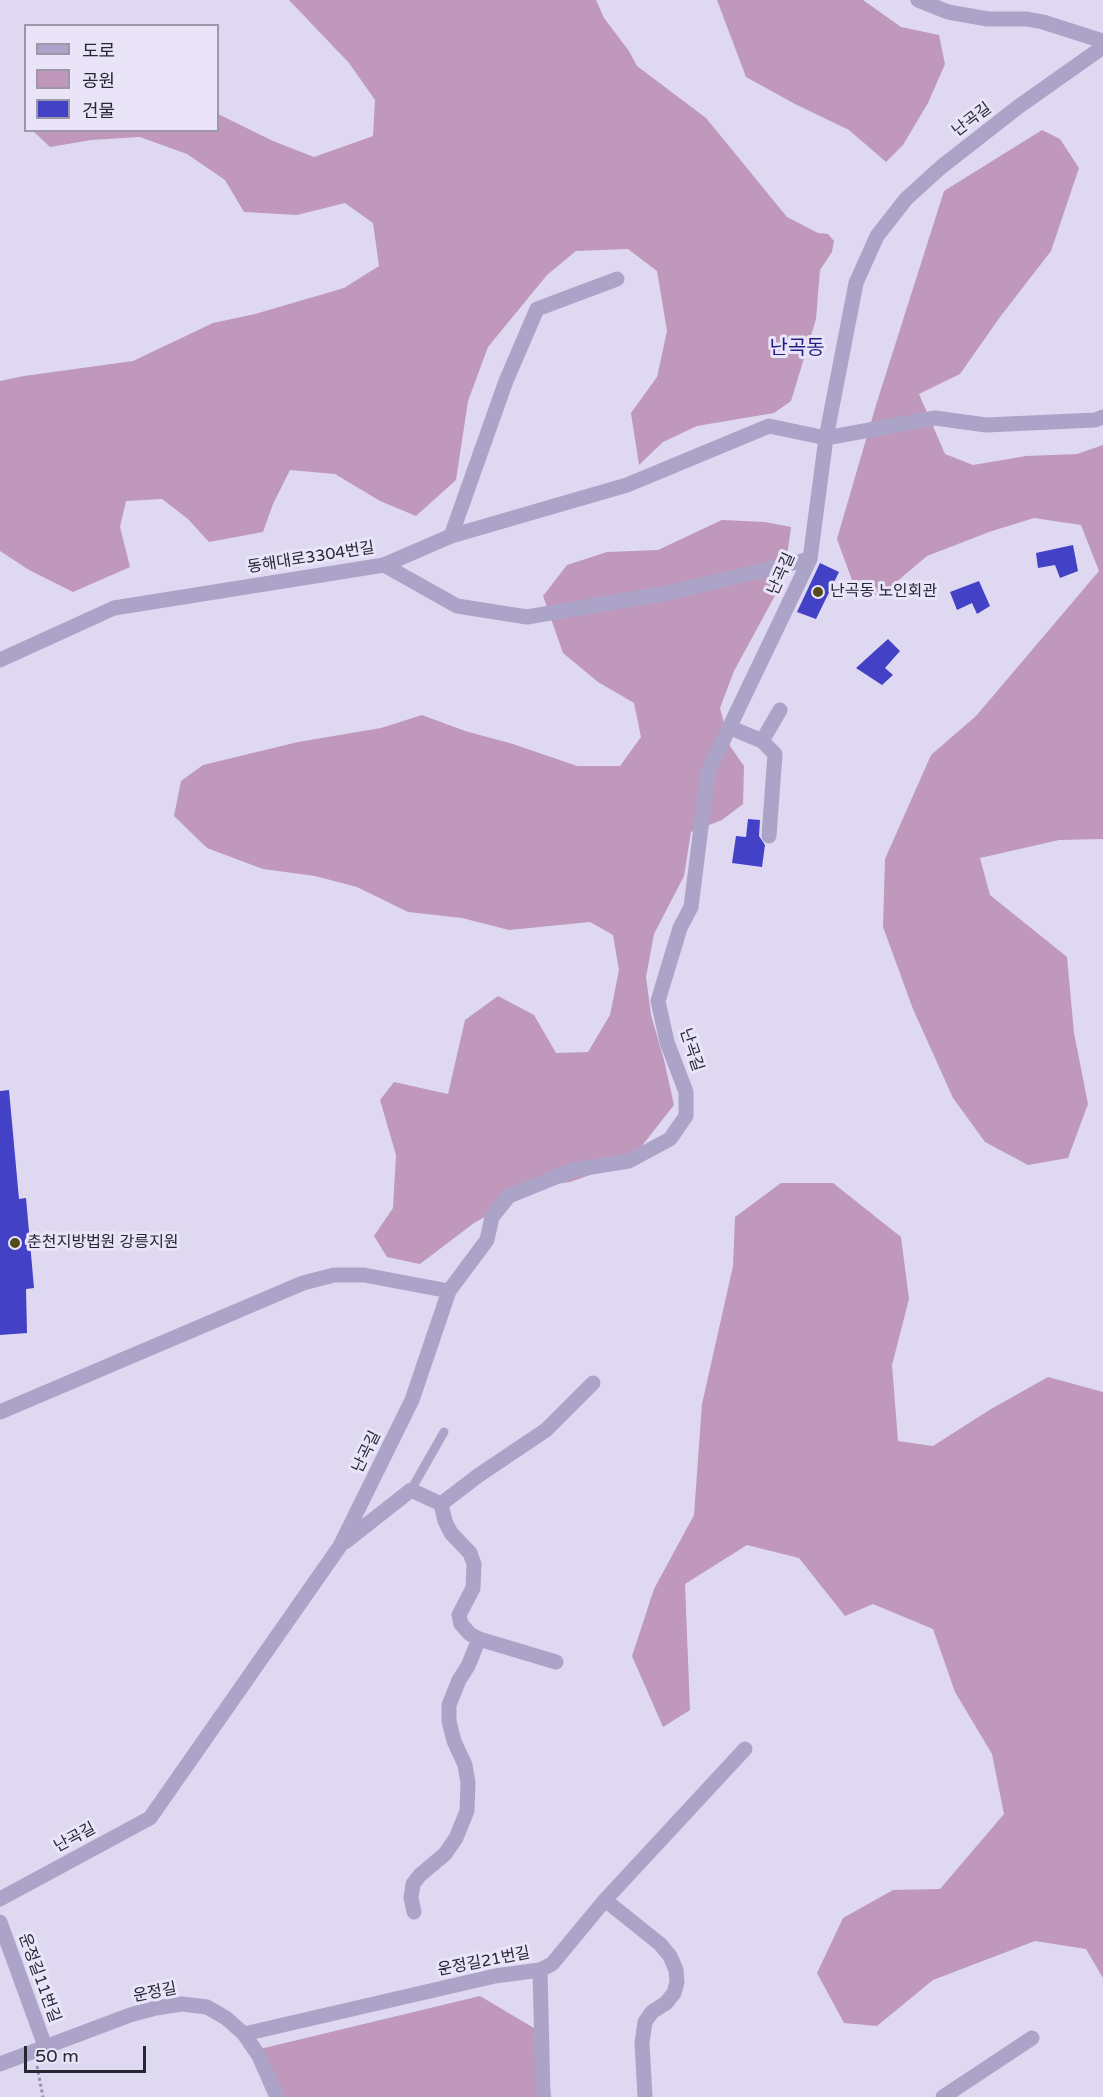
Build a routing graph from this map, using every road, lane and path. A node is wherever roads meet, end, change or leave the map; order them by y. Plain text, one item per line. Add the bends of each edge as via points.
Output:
1 (918, 0) edge
2 (1103, 41) edge
3 (1103, 48) edge
4 (617, 279) dead end
5 (1103, 417) edge
6 (826, 438) junction
7 (451, 536) junction
8 (810, 560) junction
9 (384, 565) junction
10 (0, 660) edge
11 (780, 710) dead end
12 (729, 727) junction
13 (762, 741) junction
14 (769, 836) dead end
15 (449, 1291) junction
16 (593, 1383) dead end
17 (0, 1412) edge
18 (444, 1432) dead end
19 (411, 1490) junction
20 (441, 1504) junction
21 (340, 1546) junction
22 (478, 1639) junction
23 (556, 1662) dead end
24 (745, 1749) dead end
25 (0, 1899) edge
26 (605, 1900) junction
27 (414, 1912) dead end
28 (0, 1922) edge
29 (540, 1971) junction
30 (244, 2034) junction
31 (1032, 2038) dead end
32 (40, 2049) junction
33 (0, 2064) edge
34 (43, 2097) edge
35 (278, 2097) edge
36 (543, 2097) edge
37 (645, 2097) edge
38 (944, 2097) edge

1 - 2 street via 948,12 1043,22
3 - 6 street, 난곡길 via 940,168 906,199 877,236 856,283
4 - 7 street via 537,309 506,381
5 - 6 street via 986,425 935,418
6 - 7 street, 동해대로3304번길 via 769,426 627,485
6 - 8 street, 난곡길
7 - 9 street, 동해대로3304번길
8 - 9 street via 668,593 527,618 457,606
8 - 12 street, 난곡길
9 - 10 street, 동해대로3304번길 via 114,608
11 - 13 street
12 - 13 street
12 - 15 street, 난곡길 via 708,771 691,907 680,928 658,1000 667,1042 686,1092 686,1116 670,1139 629,1161 573,1170 509,1196 492,1217 487,1240
13 - 14 street via 775,754
15 - 17 street via 364,1275 334,1275 303,1283
15 - 21 street, 난곡길 via 412,1400
16 - 20 street via 546,1430
18 - 19 lane
19 - 20 street
19 - 21 street
20 - 22 street via 451,1533 470,1553 474,1564 473,1588 459,1615 461,1624
21 - 25 street, 난곡길 via 150,1818
22 - 23 street
22 - 27 street via 449,1705 454,1741 465,1765 467,1811 445,1854 413,1884
24 - 26 street, 운정길21번길
26 - 29 street, 운정길21번길 via 552,1964
26 - 37 street via 660,1944 676,1970 674,1993 645,2022
28 - 32 street, 운정길11번길
29 - 30 street, 운정길21번길 via 495,1976
29 - 36 street
30 - 32 street, 운정길 via 207,2007 182,2004 130,2015
30 - 35 street, 운정길 via 260,2056
31 - 38 street
32 - 33 street, 운정길
32 - 34 path

